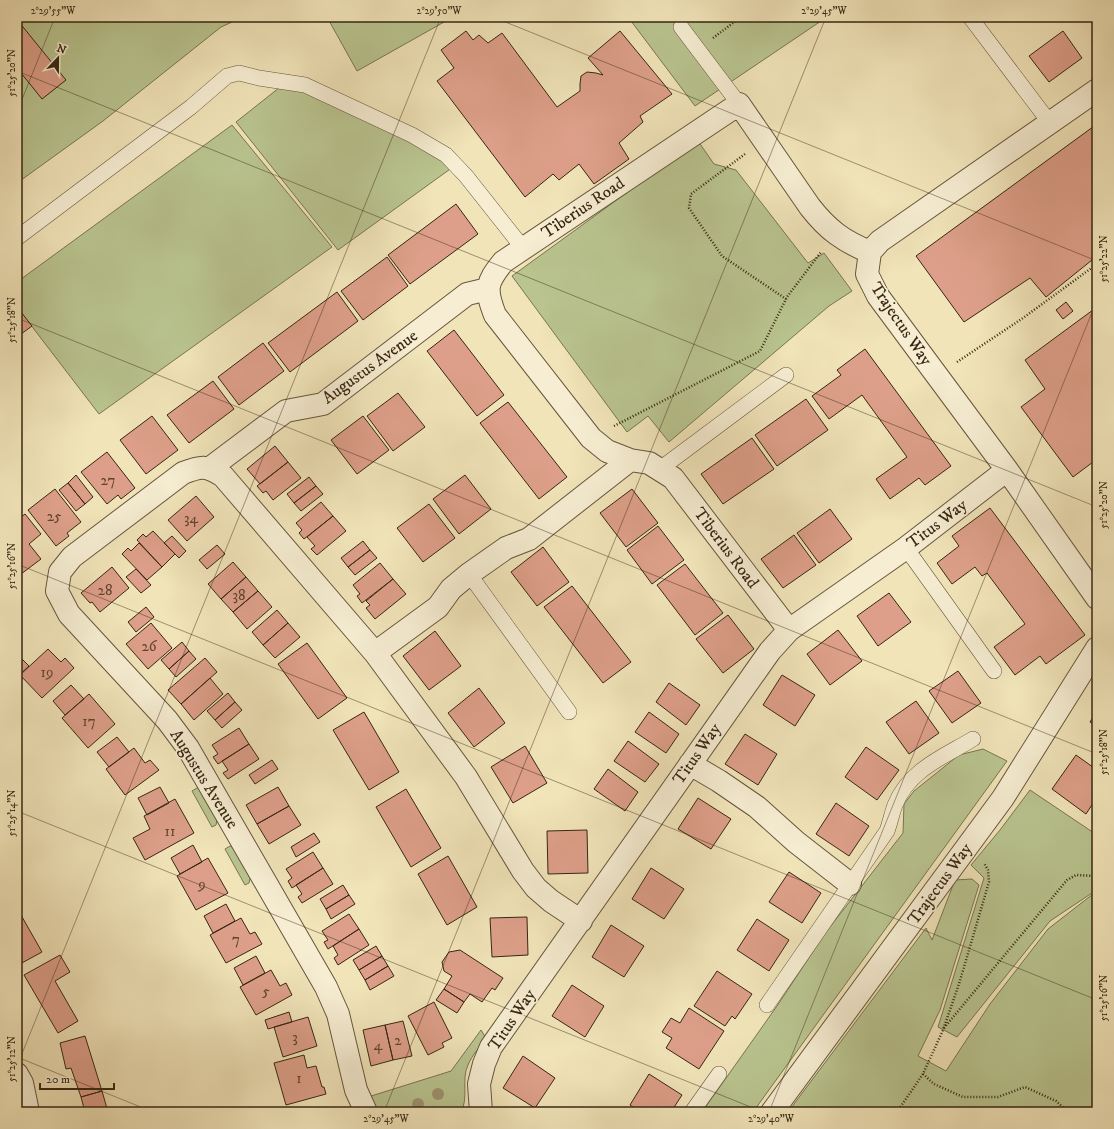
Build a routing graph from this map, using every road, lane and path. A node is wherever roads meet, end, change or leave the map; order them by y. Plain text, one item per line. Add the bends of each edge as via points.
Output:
1 (741, 17) edge
2 (970, 17) edge
3 (681, 27) dead end
4 (697, 50) junction
5 (1097, 90) edge
6 (739, 104) junction
7 (1050, 123) junction
8 (764, 141) junction
9 (823, 223) junction
10 (17, 238) edge
11 (523, 248) junction
12 (870, 252) junction
13 (1097, 264) edge
14 (488, 289) junction
15 (786, 299) junction
16 (786, 375) dead end
17 (936, 376) junction
18 (591, 438) junction
19 (630, 460) junction
20 (210, 468) junction
21 (660, 469) junction
22 (1007, 470) junction
23 (906, 548) junction
24 (469, 574) junction
25 (1097, 598) edge
26 (789, 630) junction
27 (1097, 648) edge
28 (375, 654) junction
29 (994, 671) dead end
30 (569, 712) dead end
31 (974, 739) dead end
32 (690, 764) junction
33 (983, 860) dead end
34 (1097, 876) edge
35 (850, 884) junction
36 (581, 921) junction
37 (767, 1006) dead end
38 (943, 1030) junction
39 (17, 1074) edge
40 (719, 1074) dead end
41 (923, 1074) junction
42 (28, 1112) edge
43 (366, 1112) edge
44 (480, 1112) edge
45 (692, 1112) edge
46 (772, 1112) edge
47 (897, 1112) edge
48 (1068, 1112) edge

1 - 4 path
2 - 7 lane
3 - 4 lane
4 - 6 lane
5 - 7 street
6 - 8 street
6 - 11 street, Tiberius Road
7 - 12 street via 880,241
8 - 9 street
8 - 15 path via 691,194 689,208 722,256
9 - 12 street via 835,234
9 - 15 path via 821,252
10 - 11 lane via 191,107 227,76 239,73 306,85 412,134 446,155 466,176
11 - 14 street, Tiberius Road via 494,273
12 - 17 street, Trajectus Way via 867,274 878,296
13 - 17 path via 1023,318
14 - 18 street, Tiberius Road via 488,298 495,315
14 - 20 street, Augustus Avenue via 467,294 323,404 286,411
15 - 18 path via 760,351
16 - 21 lane
17 - 22 street, Trajectus Way
18 - 19 street, Tiberius Road via 607,451
19 - 21 street, Tiberius Road via 649,463
19 - 24 street via 530,539 506,548
20 - 28 street via 223,476
20 - 43 street, Augustus Avenue via 196,468 183,473 72,557 60,572 57,591 69,614 167,720 188,748 326,987 338,1014 356,1090
21 - 26 street, Tiberius Road via 673,478
22 - 23 street, Titus Way
22 - 25 street, Trajectus Way
23 - 26 street, Titus Way
23 - 29 lane
24 - 28 street via 451,589 438,607
24 - 30 lane
26 - 32 street, Titus Way via 770,651
27 - 46 street, Trajectus Way via 1003,798
28 - 36 street via 466,777 536,888
31 - 35 lane via 916,773 895,804 887,831
32 - 35 street via 757,807 796,842
32 - 36 street, Titus Way
33 - 38 path via 988,870 989,882
34 - 38 path via 1076,875 1067,880
35 - 37 lane
36 - 44 street, Titus Way via 491,1047 479,1084
38 - 41 path
39 - 42 street via 22,1083
40 - 45 lane
41 - 47 path
41 - 48 path via 934,1084 963,1097 998,1097 1026,1086 1056,1101

